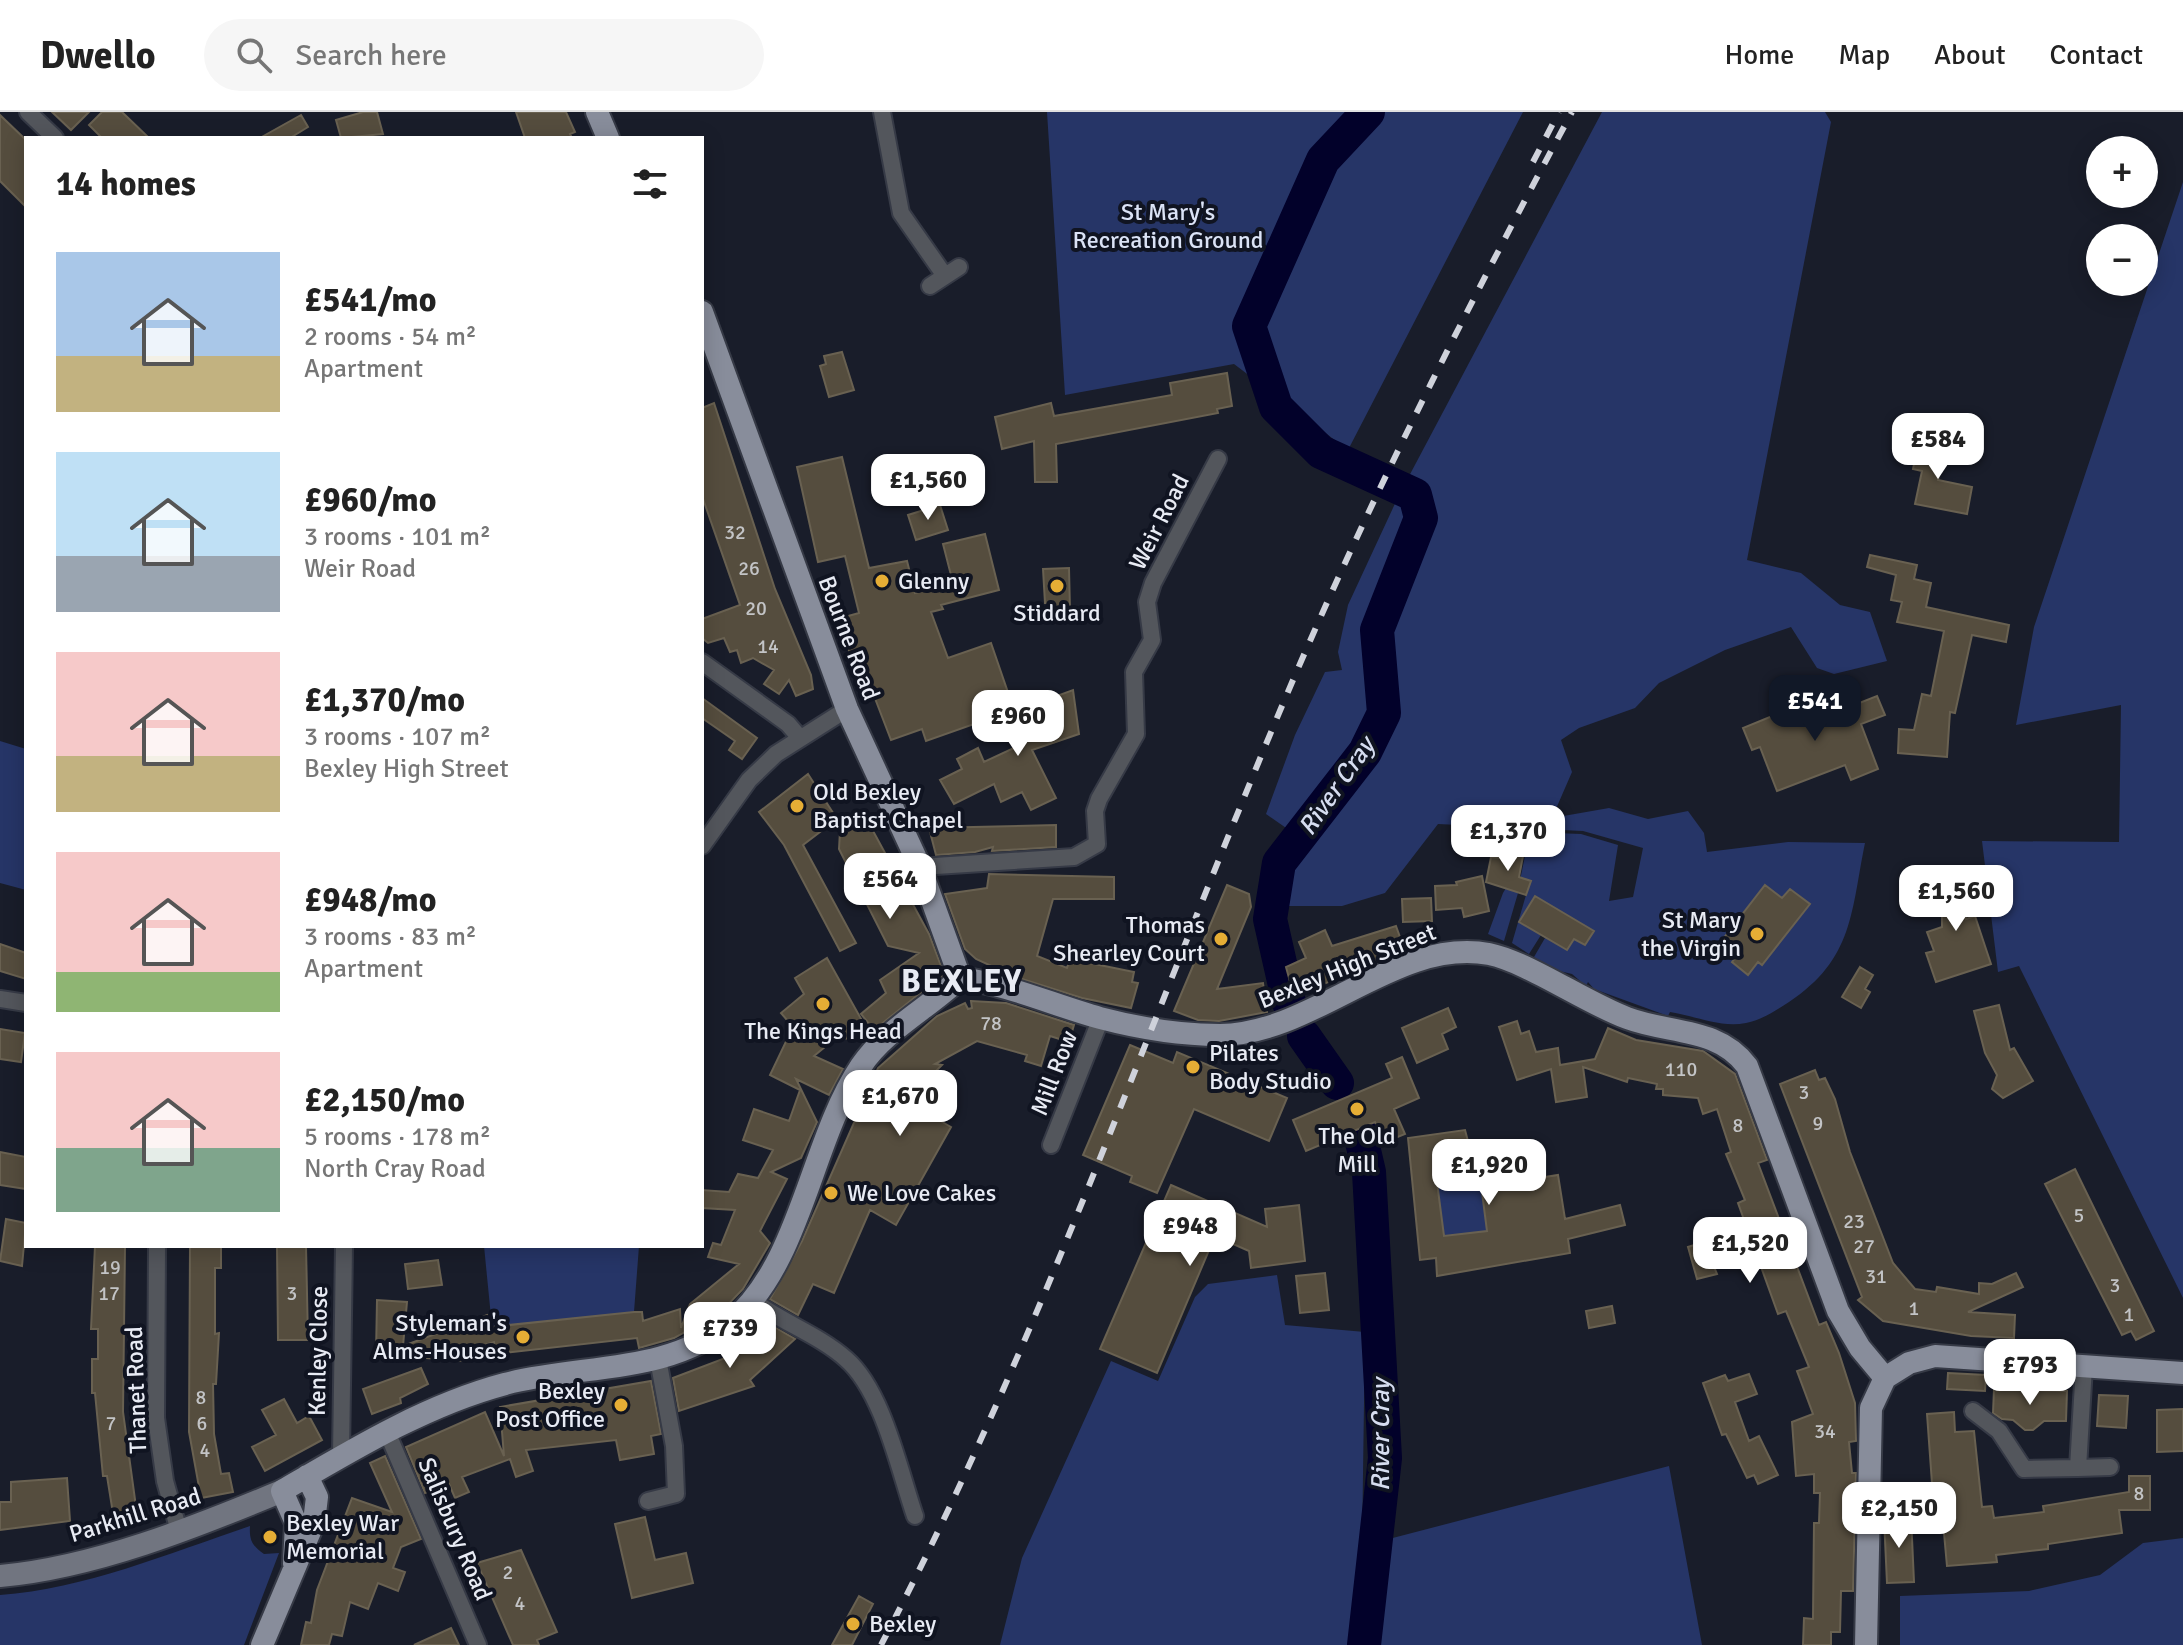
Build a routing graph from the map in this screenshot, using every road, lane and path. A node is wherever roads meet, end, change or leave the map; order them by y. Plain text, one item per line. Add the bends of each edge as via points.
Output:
1 (28, 112) edge
2 (597, 112) edge
3 (882, 112) edge
4 (53, 136) edge
5 (607, 136) edge
6 (930, 286) dead end
7 (704, 317) edge
8 (1218, 459) dead end
9 (704, 663) edge
10 (847, 709) junction
11 (800, 738) junction
12 (704, 843) edge
13 (920, 867) junction
14 (960, 978) junction
15 (0, 999) edge
16 (24, 1003) edge
17 (1101, 1018) junction
18 (1051, 1145) dead end
19 (157, 1248) edge
20 (344, 1248) edge
21 (752, 1300) junction
22 (658, 1359) junction
23 (2084, 1366) junction
24 (2183, 1373) edge
25 (1885, 1378) junction
26 (1973, 1411) dead end
27 (387, 1432) junction
28 (341, 1456) junction
29 (2110, 1467) dead end
30 (2078, 1468) junction
31 (307, 1476) junction
32 (282, 1491) junction
33 (648, 1501) dead end
34 (915, 1516) dead end
35 (179, 1531) junction
36 (294, 1564) junction
37 (0, 1576) edge
38 (262, 1645) edge
39 (478, 1645) edge
40 (1866, 1645) edge

1 - 4 street
2 - 5 main road
3 - 6 street via 901,213 952,271
7 - 10 main road, Bourne Road
8 - 13 street, Weir Road via 1147,602 1152,640 1134,672 1136,734 1099,799 1097,844 1074,857
9 - 11 street
10 - 11 street
10 - 13 main road, Bourne Road
11 - 12 street via 749,780
13 - 14 main road, Bourne Road
14 - 17 main road, Bexley High Street via 1007,986
14 - 21 main road via 859,1069 786,1242
15 - 16 street
17 - 18 street, Mill Row
17 - 25 main road, Bexley High Street via 1195,1035 1237,1035 1286,1021 1449,951 1503,958 1625,1017 1713,1038 1735,1050 1747,1066 1838,1311
19 - 35 street, Thanet Road via 156,1418
20 - 28 street, Kenley Close
21 - 22 main road via 704,1341
21 - 34 street via 846,1358 860,1374 876,1402
22 - 27 main road via 508,1383
22 - 33 street via 674,1446 676,1494
23 - 24 main road
23 - 25 main road via 1935,1356 1909,1363
23 - 30 street
25 - 40 main road via 1871,1408
26 - 30 street via 1999,1431 2024,1469
27 - 28 main road
27 - 39 street, Salisbury Road
28 - 31 main road
29 - 30 street
31 - 32 main road
31 - 36 main road via 317,1497 314,1522
32 - 35 main road, Parkhill Road
32 - 36 main road via 296,1523
35 - 37 main road, Parkhill Road
36 - 38 main road

